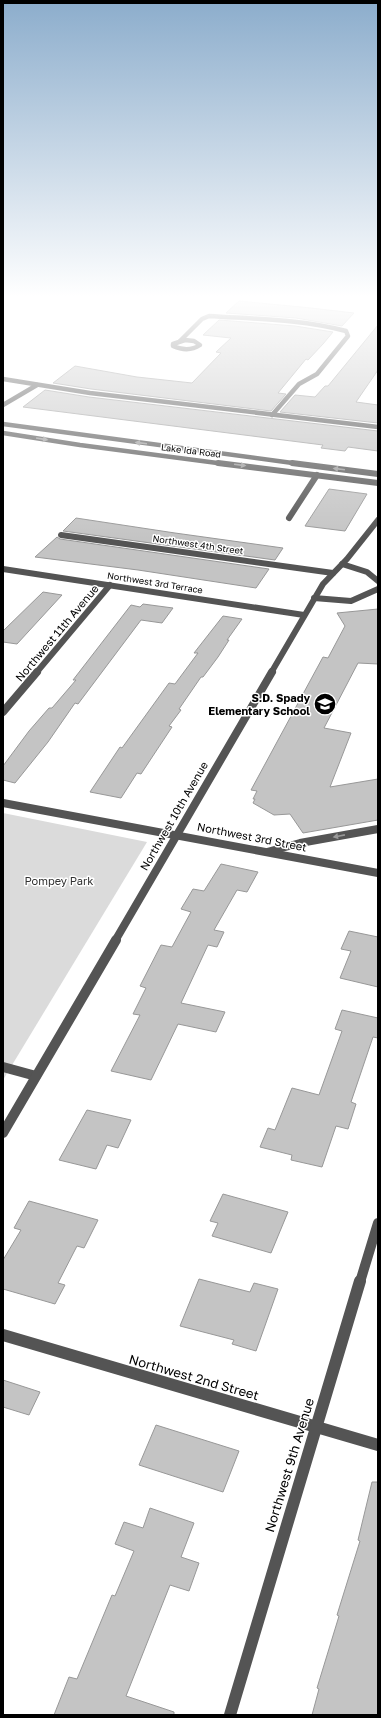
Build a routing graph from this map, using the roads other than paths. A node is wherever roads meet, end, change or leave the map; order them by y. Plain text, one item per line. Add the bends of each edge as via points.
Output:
1 (8, 379) edge
2 (308, 379) edge
3 (12, 380) junction
4 (37, 385) junction
5 (3, 386) edge
6 (3, 404) edge
7 (272, 415) junction
8 (3, 424) edge
9 (378, 427) edge
10 (3, 433) edge
11 (378, 474) edge
12 (317, 475) junction
13 (378, 483) edge
14 (289, 518) dead end
15 (378, 520) edge
16 (61, 534) dead end
17 (342, 564) junction
18 (3, 569) edge
19 (333, 573) junction
20 (378, 581) edge
21 (110, 585) junction
22 (378, 589) edge
23 (314, 598) junction
24 (304, 615) junction
25 (3, 712) edge
26 (3, 802) edge
27 (378, 829) edge
28 (177, 834) junction
29 (267, 852) junction
30 (378, 873) edge
31 (3, 1067) edge
32 (36, 1076) junction
33 (3, 1133) edge
34 (378, 1223) edge
35 (3, 1335) edge
36 (316, 1427) junction
37 (378, 1445) edge
38 (230, 1715) edge

1 - 3 street
2 - 7 street via 299,384
3 - 4 street
3 - 5 street
4 - 6 street
4 - 7 street
7 - 9 street
11 -> 8 street, Lake Ida Road
10 -> 12 street, Lake Ida Road
12 - 13 street, Lake Ida Road
12 - 14 street
15 - 17 street, Northwest 10th Avenue
16 - 19 street, Northwest 4th Street
17 - 19 street, Northwest 10th Avenue
17 - 20 street via 363,570 376,577
18 - 21 street, Northwest 3rd Terrace
19 - 23 street, Northwest 10th Avenue
21 - 24 street, Northwest 3rd Terrace
21 - 25 street, Northwest 11th Avenue
22 - 23 street via 351,601
23 - 24 street, Northwest 10th Avenue
24 - 28 street, Northwest 10th Avenue
26 - 28 street, Northwest 3rd Street
27 -> 29 street via 300,843
28 - 29 street, Northwest 3rd Street
28 - 32 street, Northwest 10th Avenue
29 - 30 street, Northwest 3rd Street
31 - 32 street
32 - 33 street, Northwest 10th Avenue
34 - 36 street, Northwest 9th Avenue
35 - 36 street, Northwest 2nd Street
36 - 37 street, Northwest 2nd Street
36 - 38 street, Northwest 9th Avenue

